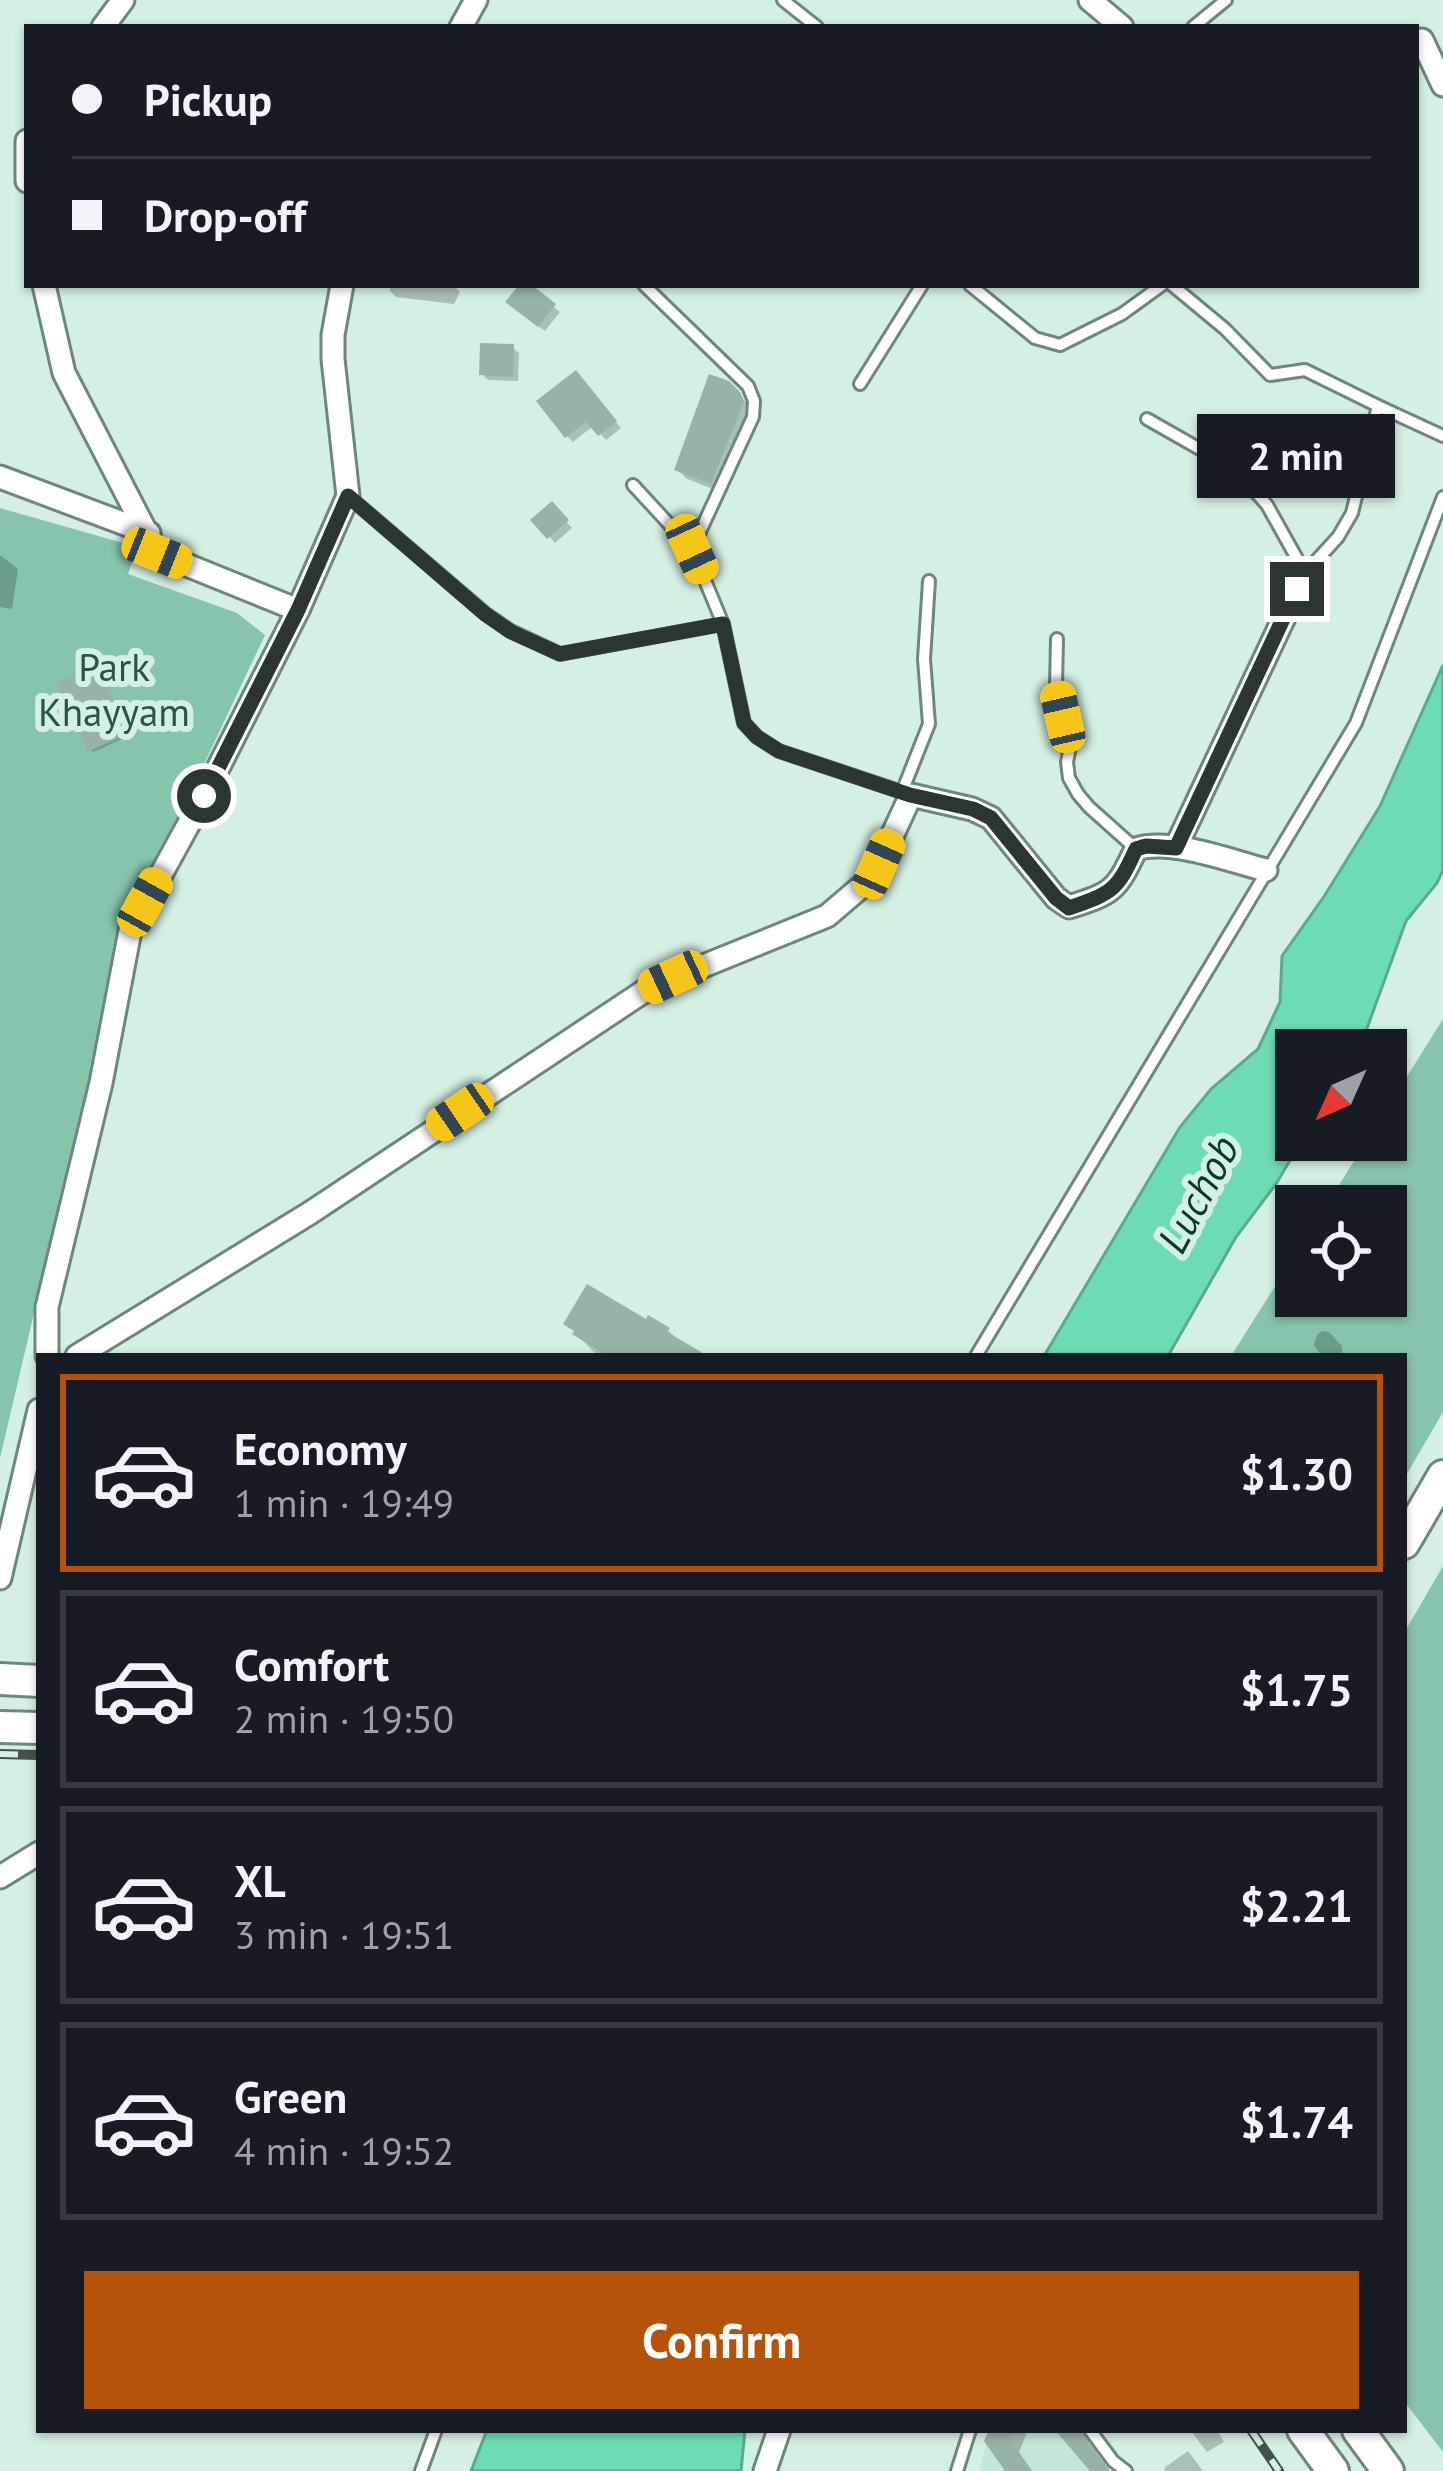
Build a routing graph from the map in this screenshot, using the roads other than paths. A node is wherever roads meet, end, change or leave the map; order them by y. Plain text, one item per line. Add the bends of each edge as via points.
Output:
1 (783, 0) edge
2 (1090, 0) edge
3 (1226, 0) edge
4 (813, 24) edge
5 (1118, 24) edge
6 (1197, 24) edge
7 (1422, 40) dead end
8 (1443, 85) edge
9 (45, 288) edge
10 (341, 288) edge
11 (647, 288) edge
12 (920, 288) edge
13 (974, 288) edge
14 (1158, 288) edge
15 (1176, 288) edge
16 (860, 384) dead end
17 (1378, 406) junction
18 (1148, 419) dead end
19 (1443, 436) edge
20 (0, 477) edge
21 (633, 485) dead end
22 (348, 496) junction
23 (1443, 497) edge
24 (149, 532) junction
25 (692, 549) junction
26 (1305, 573) junction
27 (929, 581) dead end
28 (298, 610) junction
29 (723, 624) junction
30 (1057, 638) dead end
31 (906, 794) junction
32 (1176, 848) junction
33 (1136, 849) junction
34 (1266, 870) junction
35 (47, 1353) edge
36 (82, 1353) edge
37 (978, 1353) edge
38 (36, 1423) edge
39 (1443, 1476) edge
40 (1407, 1538) edge
41 (0, 1578) edge
42 (0, 1678) edge
43 (36, 1681) edge
44 (0, 1726) edge
45 (36, 1728) edge
46 (36, 1855) edge
47 (0, 1877) edge
48 (435, 2433) edge
49 (778, 2433) edge
50 (969, 2433) edge
51 (1092, 2433) edge
52 (1305, 2433) edge
53 (1360, 2433) edge
54 (421, 2471) edge
55 (765, 2471) edge
56 (957, 2471) edge
57 (1126, 2471) edge
58 (1334, 2471) edge
59 (1388, 2471) edge

1 - 4 lane
2 - 5 street
3 - 6 lane
7 - 8 street
9 - 24 street via 64,373
10 - 22 street via 333,359
11 - 25 lane via 754,401
12 - 16 lane
13 - 14 lane via 1035,338 1060,345
15 - 17 lane via 1270,375 1305,370
17 - 19 lane
17 - 26 lane via 1352,513
18 - 26 lane via 1234,469 1267,505
20 - 24 street
21 - 25 lane
22 - 28 street
22 - 29 lane via 485,614 560,654
23 - 34 lane via 1356,723
24 - 28 street via 157,553
25 - 29 lane
26 - 32 street
27 - 31 lane via 929,724
28 - 35 street via 130,932 47,1307
29 - 31 lane via 744,723 757,737
30 - 33 lane via 1069,778
31 - 33 street via 991,818 1069,908 1109,893
31 - 36 street via 868,881 827,916 649,988
32 - 33 street
32 - 34 street
34 - 37 lane
38 - 41 street
39 - 40 main road
42 - 43 main road
44 - 45 main road
46 - 47 street
48 - 54 lane
49 - 55 street
50 - 56 lane
51 - 57 lane
52 - 58 main road
53 - 59 main road

